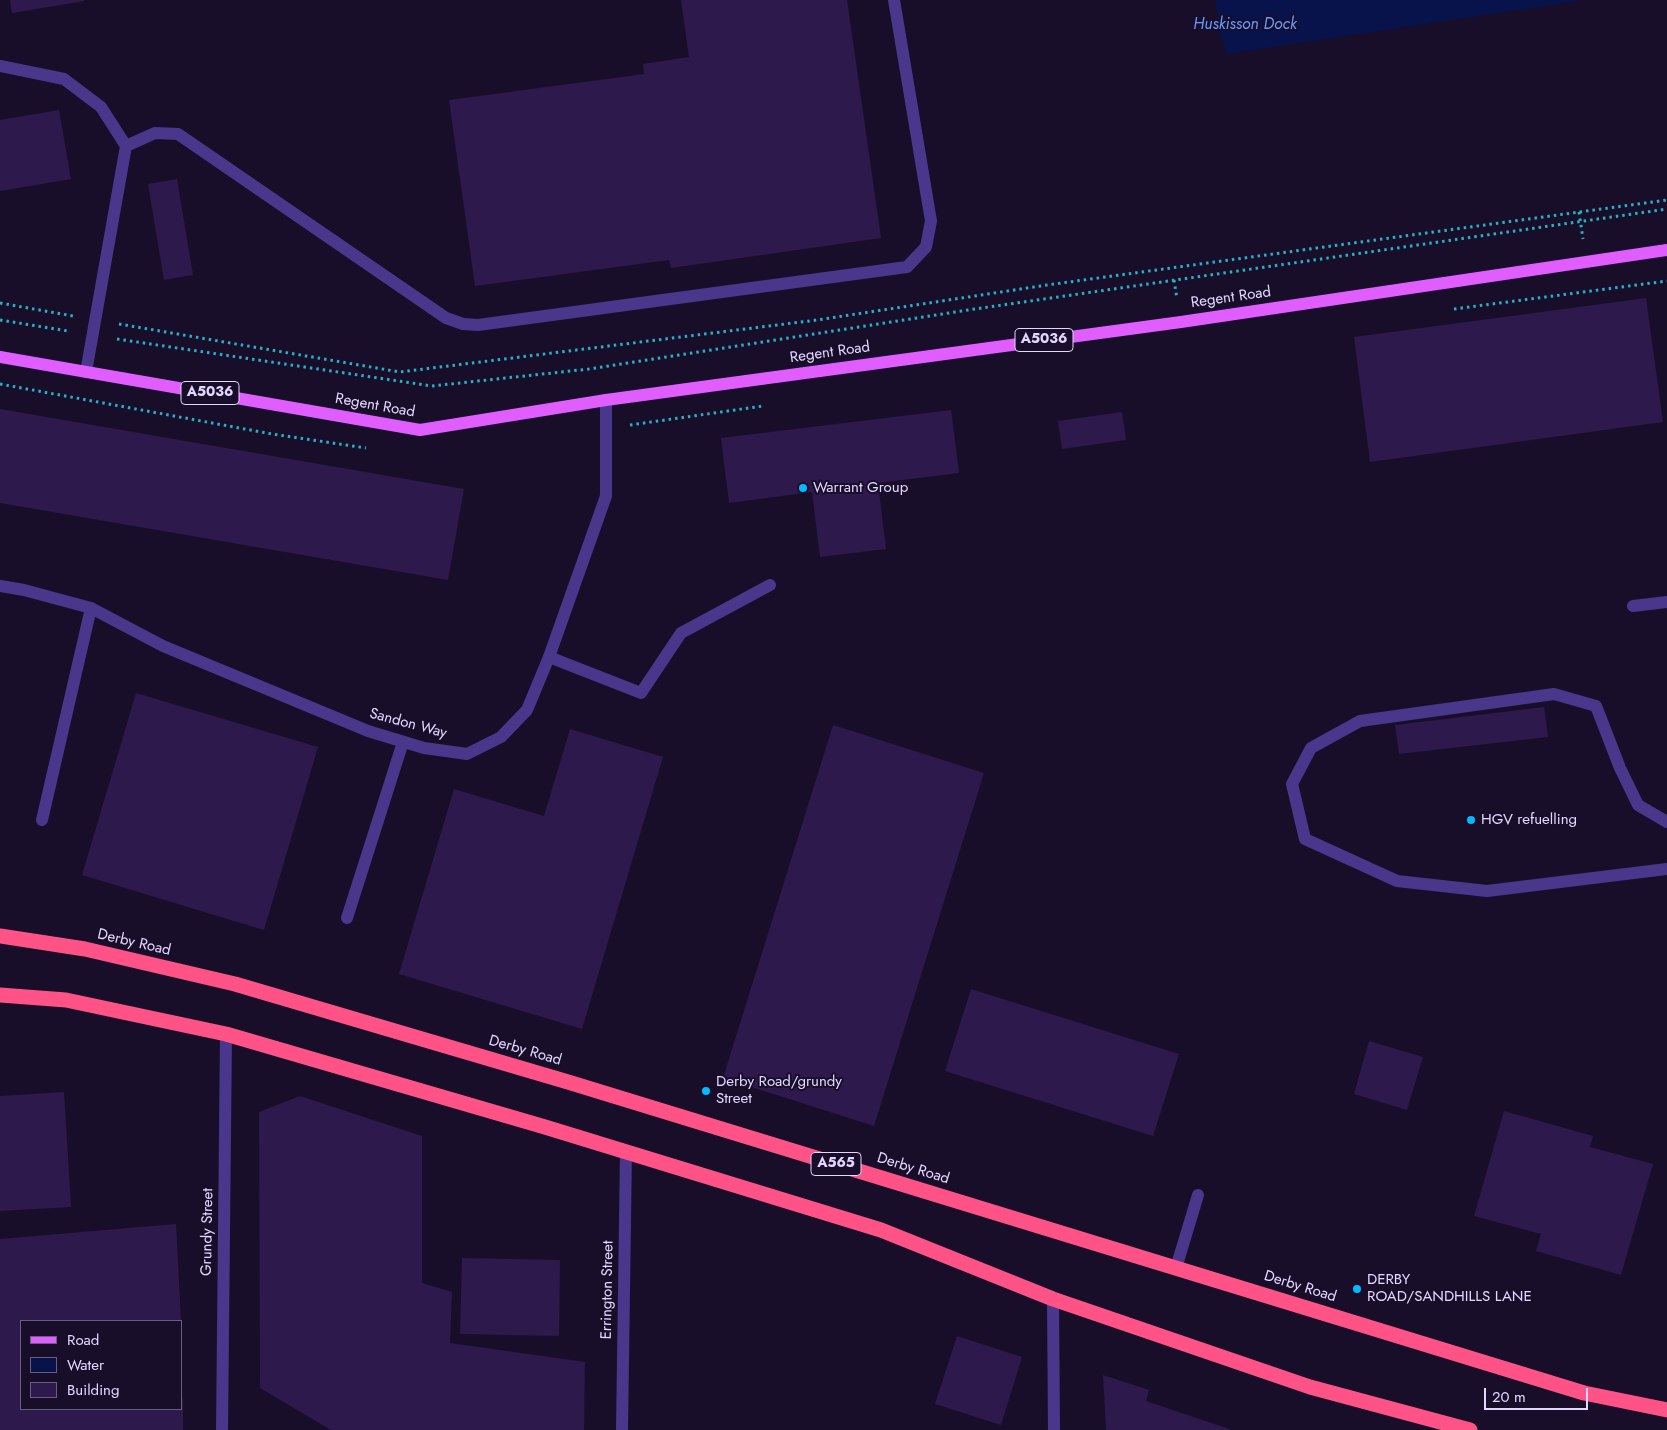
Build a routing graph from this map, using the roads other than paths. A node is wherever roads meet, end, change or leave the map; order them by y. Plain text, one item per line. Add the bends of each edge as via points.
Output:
1 (894, 0) edge
2 (0, 66) edge
3 (126, 146) junction
4 (1667, 250) edge
5 (0, 357) edge
6 (86, 372) junction
7 (606, 400) junction
8 (770, 585) dead end
9 (0, 586) edge
10 (1667, 602) edge
11 (1633, 606) dead end
12 (91, 608) junction
13 (548, 656) junction
14 (403, 742) junction
15 (42, 820) dead end
16 (1667, 822) edge
17 (1667, 870) edge
18 (347, 918) dead end
19 (0, 936) edge
20 (0, 995) edge
21 (226, 1034) junction
22 (626, 1151) junction
23 (1198, 1196) dead end
24 (1176, 1268) junction
25 (1053, 1298) junction
26 (1667, 1410) edge
27 (222, 1430) edge
28 (622, 1430) edge
29 (1054, 1430) edge
30 (1470, 1430) edge

1 - 3 street via 931,221 926,247 907,267 478,325 463,324 446,318 178,134 155,133
2 - 3 street via 64,79 101,107
3 - 6 street
4 - 7 main road, Regent Road / A5036 via 1181,322
5 - 6 main road, Regent Road / A5036
6 - 7 main road, Regent Road / A5036 via 420,430
7 - 13 street, Sandon Way via 606,496
8 - 13 street via 681,633 641,693
9 - 12 street, Sandon Way
10 - 11 street
12 - 14 street, Sandon Way via 163,646 368,731
12 - 15 street
13 - 14 street, Sandon Way via 527,710 501,737 467,754
14 - 18 street
16 - 17 street via 1638,805 1596,706 1554,694 1360,721 1311,748 1292,784 1305,839 1397,882 1487,891
19 - 24 highway, Derby Road / A565 via 85,950 235,984 559,1079
20 - 21 highway via 66,1000
21 - 22 highway
21 - 27 street, Grundy Street
22 - 25 highway via 881,1230
22 - 28 street, Errington Street
23 - 24 street
24 - 26 highway, Derby Road / A565 via 1584,1392
25 - 29 street
25 - 30 highway via 1310,1387

